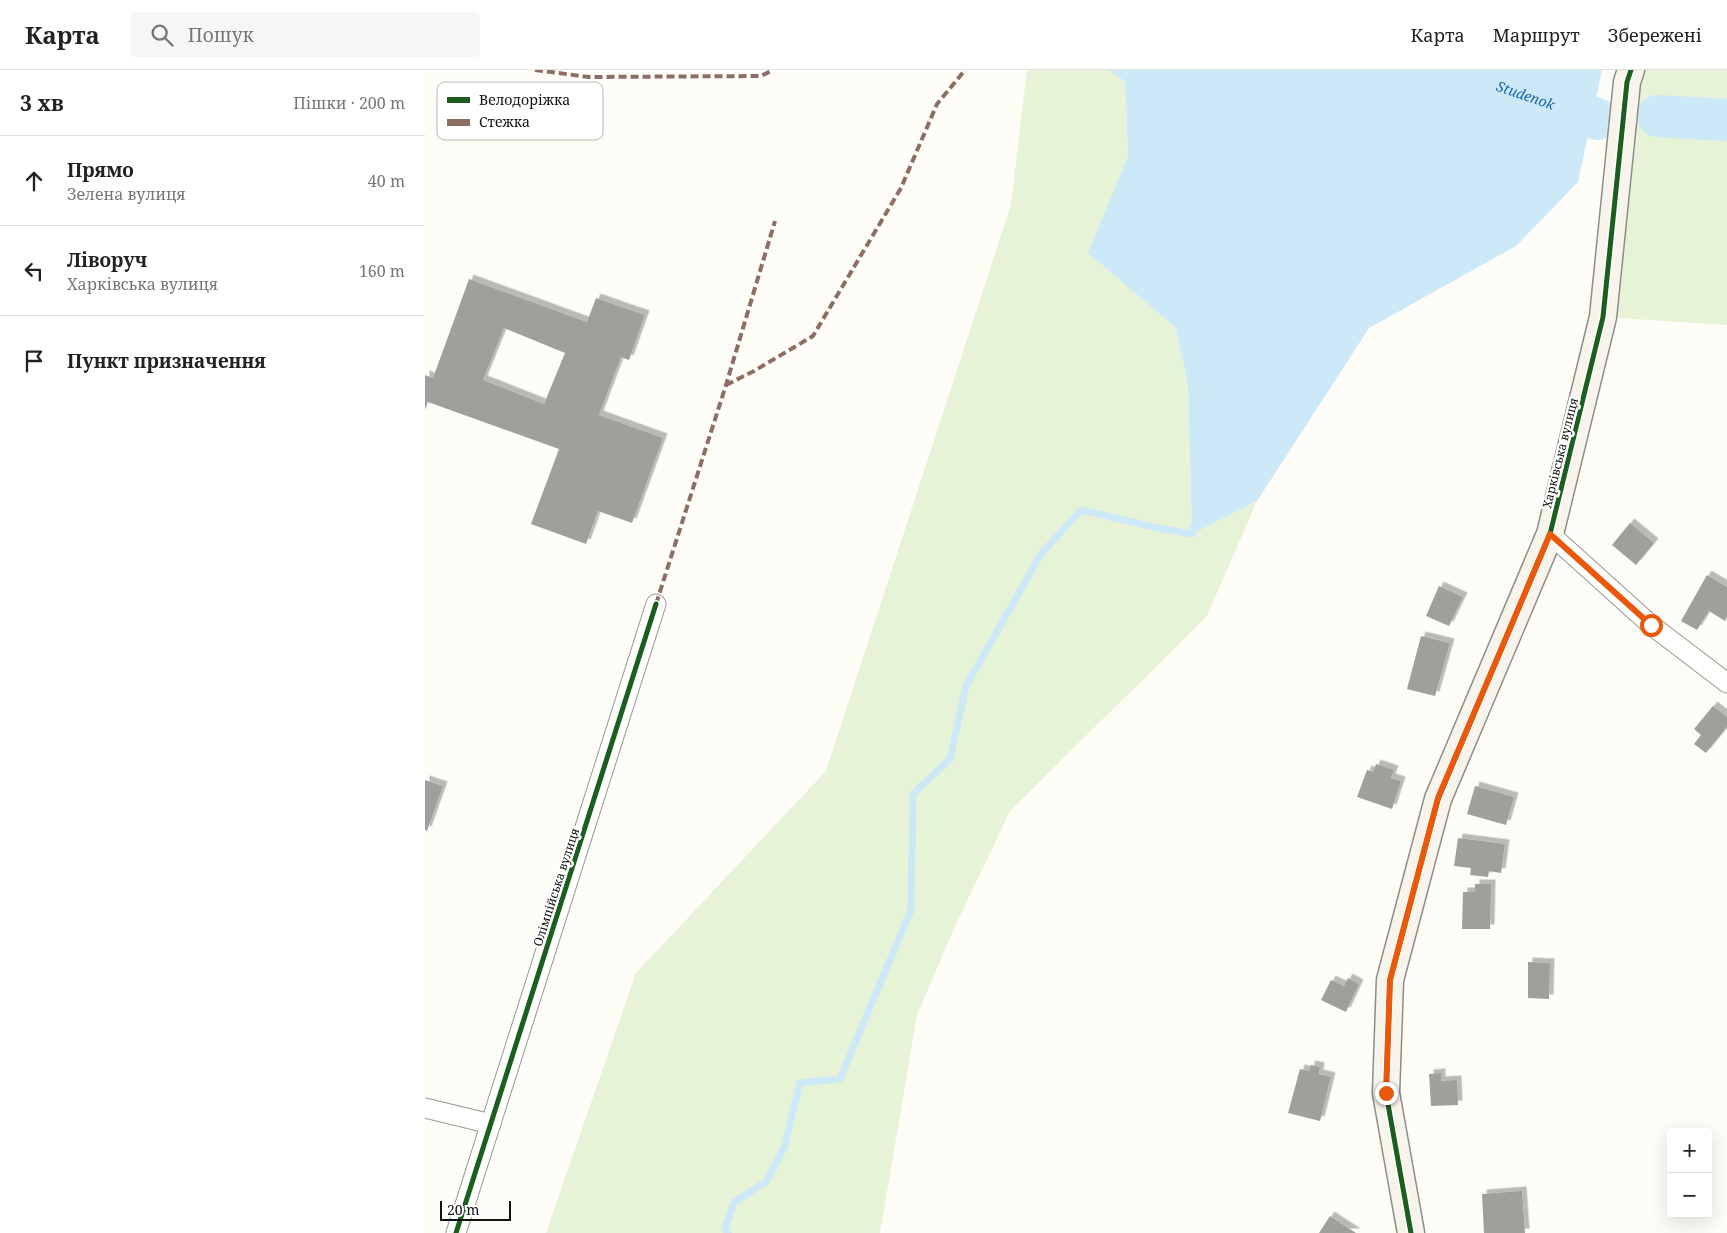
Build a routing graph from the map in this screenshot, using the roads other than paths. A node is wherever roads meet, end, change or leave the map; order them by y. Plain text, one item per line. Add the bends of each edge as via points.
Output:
1 (1631, 70) edge
2 (1550, 534) junction
3 (656, 604) dead end
4 (1727, 683) edge
5 (425, 1108) edge
6 (491, 1124) junction
7 (456, 1233) edge
8 (1411, 1233) edge

1 - 2 street, Харківська вулиця via 1627,82 1603,317
2 - 4 street via 1651,625
2 - 8 street, Харківська вулиця via 1438,798 1390,980 1386,1093
3 - 6 street, Олімпійська вулиця
5 - 6 street
6 - 7 street, Олімпійська вулиця

